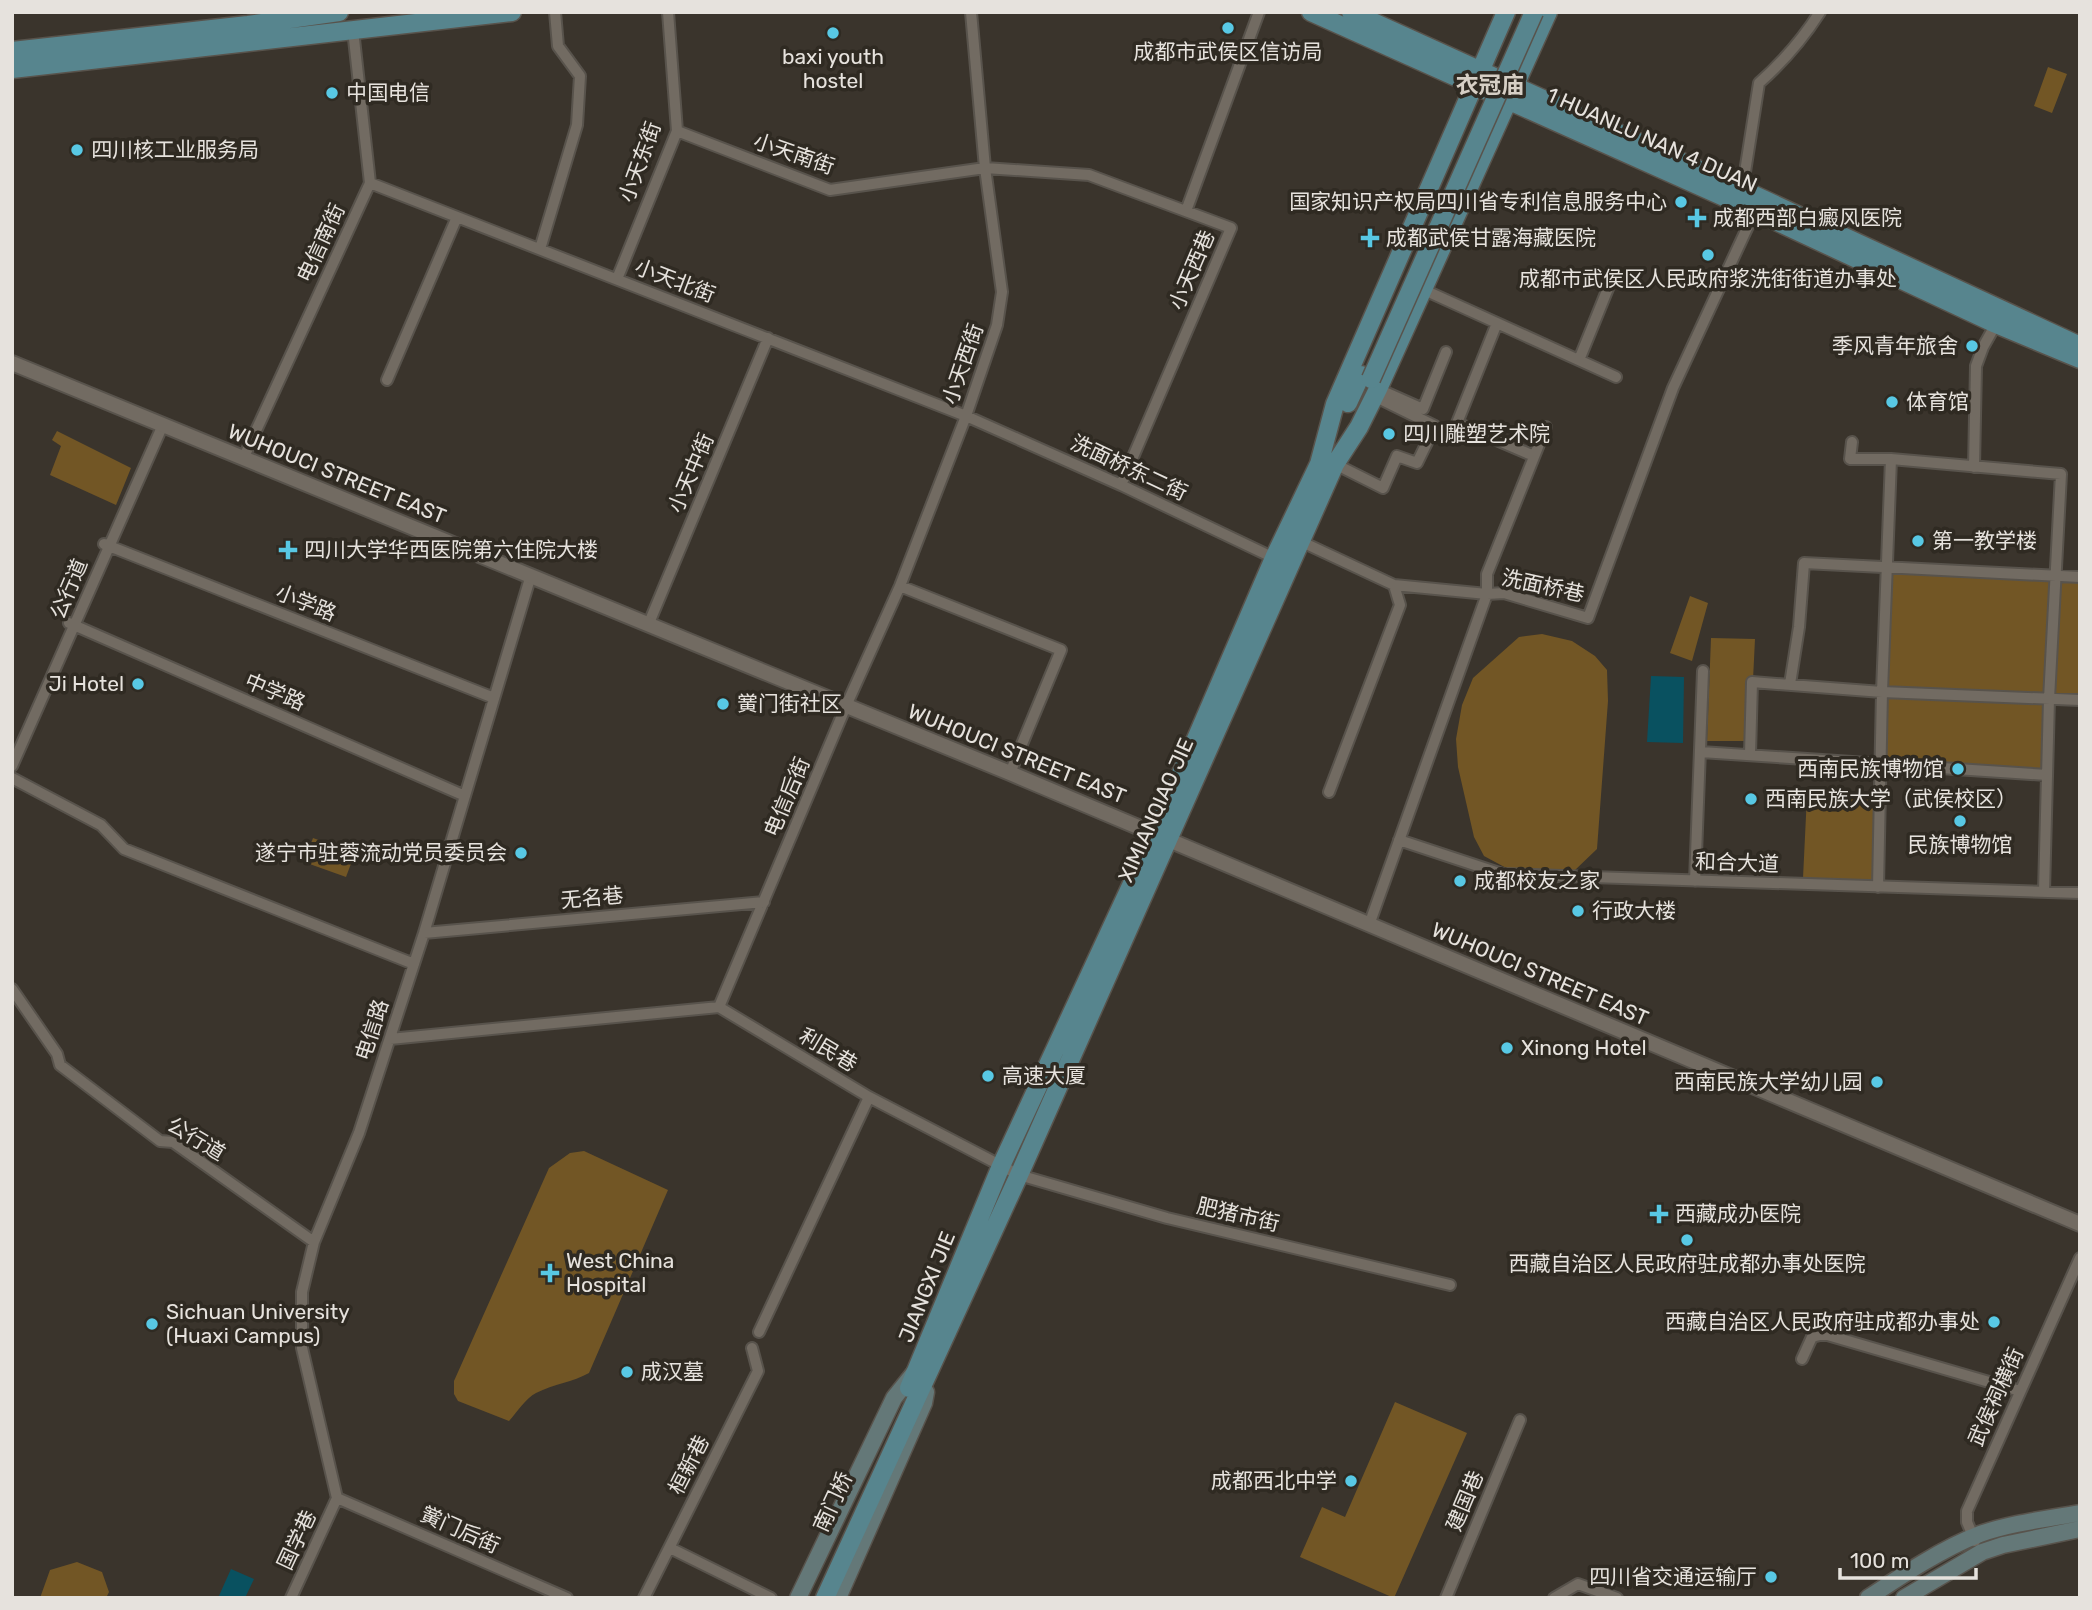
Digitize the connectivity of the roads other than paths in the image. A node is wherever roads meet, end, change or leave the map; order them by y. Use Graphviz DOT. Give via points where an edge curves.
graph roads {
  1 [pos="339,12"];
  2 [pos="512,12"];
  3 [pos="555,12"];
  4 [pos="667,12"];
  5 [pos="971,12"];
  6 [pos="1259,12"];
  7 [pos="1311,12"];
  8 [pos="1351,12"];
  9 [pos="1506,12"];
  10 [pos="1522,12"];
  11 [pos="1534,12"];
  12 [pos="1548,12"];
  13 [pos="1819,12"];
  14 [pos="248,18"];
  15 [pos="353,30"];
  16 [pos="12,51"];
  17 [pos="12,69"];
  18 [pos="1477,78"];
  19 [pos="1512,93"];
  20 [pos="677,131"];
  21 [pos="985,168"];
  22 [pos="370,183"];
  23 [pos="1739,188"];
  24 [pos="1186,211"];
  25 [pos="1755,211"];
  26 [pos="457,217"];
  27 [pos="540,249"];
  28 [pos="1613,276"];
  29 [pos="617,279"];
  30 [pos="1422,289"];
  31 [pos="1497,323"];
  32 [pos="1996,324"];
  33 [pos="768,338"];
  34 [pos="2080,346"];
  35 [pos="1446,352"];
  36 [pos="2080,359"];
  37 [pos="1579,360"];
  38 [pos="12,363"];
  39 [pos="1616,377"];
  40 [pos="387,380"];
  41 [pos="1371,385"];
  42 [pos="966,416"];
  43 [pos="160,426"];
  44 [pos="1546,426"];
  45 [pos="1852,442"];
  46 [pos="1534,456"];
  47 [pos="243,459"];
  48 [pos="1891,459"];
  49 [pos="1327,464"];
  50 [pos="1974,467"];
  51 [pos="1121,485"];
  52 [pos="1302,542"];
  53 [pos="106,545"];
  54 [pos="1274,558"];
  55 [pos="1888,566"];
  56 [pos="531,575"];
  57 [pos="2055,576"];
  58 [pos="2080,577"];
  59 [pos="1394,584"];
  60 [pos="900,586"];
  61 [pos="1487,594"];
  62 [pos="649,623"];
  63 [pos="71,625"];
  64 [pos="1703,671"];
  65 [pos="1790,684"];
  66 [pos="1882,692"];
  67 [pos="494,698"];
  68 [pos="2049,699"];
  69 [pos="2080,700"];
  70 [pos="846,706"];
  71 [pos="12,750"];
  72 [pos="1701,752"];
  73 [pos="1750,754"];
  74 [pos="1880,763"];
  75 [pos="12,766"];
  76 [pos="1010,773"];
  77 [pos="2047,775"];
  78 [pos="12,778"];
  79 [pos="1329,792"];
  80 [pos="465,796"];
  81 [pos="1161,837"];
  82 [pos="1399,840"];
  83 [pos="1695,881"];
  84 [pos="1878,887"];
  85 [pos="2044,892"];
  86 [pos="2080,893"];
  87 [pos="764,902"];
  88 [pos="1369,925"];
  89 [pos="424,933"];
  90 [pos="414,964"];
  91 [pos="12,989"];
  92 [pos="12,1000"];
  93 [pos="719,1007"];
  94 [pos="390,1039"];
  95 [pos="60,1065"];
  96 [pos="869,1097"];
  97 [pos="1001,1166"];
  98 [pos="1019,1175"];
  99 [pos="2080,1224"];
  100 [pos="314,1242"];
  101 [pos="2080,1258"];
  102 [pos="1450,1285"];
  103 [pos="759,1332"];
  104 [pos="752,1348"];
  105 [pos="1802,1359"];
  106 [pos="924,1368"];
  107 [pos="2020,1391"];
  108 [pos="1520,1420"];
  109 [pos="898,1426"];
  110 [pos="337,1498"];
  111 [pos="2080,1513"];
  112 [pos="2080,1529"];
  113 [pos="1973,1537"];
  114 [pos="670,1548"];
  115 [pos="1982,1552"];
  116 [pos="291,1598"];
  117 [pos="567,1598"];
  118 [pos="643,1598"];
  119 [pos="771,1598"];
  120 [pos="798,1598"];
  121 [pos="813,1598"];
  122 [pos="825,1598"];
  123 [pos="838,1598"];
  124 [pos="1446,1598"];
  125 [pos="1554,1598"];
  126 [pos="1617,1598"];
  127 [pos="1868,1598"];
  128 [pos="1904,1598"];
  1 -- 14 [label="main road"];
  2 -- 15 [label="main road"];
  3 -- 27 [label="street" via="558,46 580,76 577,125"];
  4 -- 20 [label="street, 小天东街"];
  5 -- 21 [label="street, 小天西街"];
  6 -- 24 [label="street"];
  7 -- 18 [label="main road"];
  8 -- 18 [label="main road"];
  9 -- 18 [label="main road, XIMIANQIAO JIE"];
  10 -- 41 [label="main road"];
  11 -- 41 [label="main road, bridge"];
  12 -- 19 [label="main road, XIMIANQIAO JIE"];
  13 -- 23 [label="street" via="1804,37 1759,83"];
  14 -- 16 [label="main road"];
  15 -- 17 [label="main road"];
  15 -- 22 [label="street"];
  18 -- 19 [label="main road, 1 HUANLU NAN 4 DUAN"];
  18 -- 49 [label="main road, XIMIANQIAO JIE" via="1335,404"];
  19 -- 23 [label="main road, 1 HUANLU NAN 4 DUAN"];
  19 -- 25 [label="main road, 1 HUANLU NAN 4 DUAN"];
  19 -- 30 [label="main road, XIMIANQIAO JIE"];
  20 -- 21 [label="street, 小天南街" via="830,190"];
  20 -- 29 [label="street, 小天东街"];
  21 -- 24 [label="street, 小天西巷" via="1089,175"];
  21 -- 42 [label="street, 小天西街" via="1002,292"];
  22 -- 26 [label="street, 小天北街"];
  22 -- 47 [label="street, 电信南街"];
  23 -- 34 [label="main road, 1 HUANLU NAN 4 DUAN"];
  24 -- 51 [label="street, 小天西巷" via="1231,228"];
  25 -- 32 [label="main road, 1 HUANLU NAN 4 DUAN"];
  25 -- 61 [label="street, 洗面桥巷" via="1674,388 1588,618 1504,593"];
  26 -- 27 [label="street, 小天北街"];
  26 -- 40 [label="street"];
  27 -- 29 [label="street, 小天北街"];
  28 -- 37 [label="street"];
  29 -- 33 [label="street, 小天北街"];
  30 -- 31 [label="street"];
  30 -- 41 [label="main road, XIMIANQIAO JIE"];
  31 -- 37 [label="street"];
  31 -- 46 [label="street" via="1457,423"];
  32 -- 36 [label="main road, 1 HUANLU NAN 4 DUAN"];
  32 -- 50 [label="street" via="1976,366"];
  33 -- 42 [label="street, 小天北街"];
  33 -- 62 [label="street, 小天中街"];
  35 -- 41 [label="street" via="1423,409"];
  37 -- 39 [label="street"];
  38 -- 43 [label="street, WUHOUCI STREET EAST"];
  41 -- 49 [label="main road, XIMIANQIAO JIE"];
  41 -- 49 [label="street" via="1435,426 1416,463 1397,456 1383,488"];
  42 -- 51 [label="street, 洗面桥东二街"];
  42 -- 60 [label="street, 小天西街"];
  43 -- 47 [label="street, WUHOUCI STREET EAST"];
  43 -- 53 [label="street, 公行道"];
  44 -- 46 [label="street"];
  45 -- 48 [label="street" via="1850,459"];
  46 -- 61 [label="street" via="1487,574"];
  47 -- 56 [label="street, WUHOUCI STREET EAST"];
  48 -- 50 [label="street"];
  48 -- 55 [label="street"];
  49 -- 52 [label="main road, XIMIANQIAO JIE"];
  49 -- 54 [label="main road, XIMIANQIAO JIE"];
  50 -- 57 [label="street" via="2061,474"];
  51 -- 54 [label="street, 洗面桥东二街"];
  52 -- 59 [label="street"];
  52 -- 81 [label="main road, XIMIANQIAO JIE"];
  53 -- 63 [label="street, 公行道"];
  53 -- 67 [label="street, 小学路"];
  54 -- 81 [label="main road, XIMIANQIAO JIE"];
  55 -- 57 [label="street"];
  55 -- 65 [label="street" via="1804,563"];
  55 -- 66 [label="street"];
  56 -- 62 [label="street, WUHOUCI STREET EAST"];
  56 -- 67 [label="street, 电信路"];
  57 -- 58 [label="street"];
  57 -- 68 [label="street"];
  59 -- 61 [label="street"];
  59 -- 79 [label="street" via="1400,605"];
  60 -- 70 [label="street, 小天西街"];
  60 -- 76 [label="street" via="1061,650"];
  61 -- 82 [label="street, 洗面桥巷"];
  62 -- 70 [label="street, WUHOUCI STREET EAST"];
  63 -- 71 [label="street, 公行道"];
  63 -- 75 [label="street, 公行道"];
  63 -- 80 [label="street, 中学路"];
  64 -- 72 [label="street"];
  65 -- 66 [label="street"];
  65 -- 73 [label="street" via="1752,682"];
  66 -- 68 [label="street"];
  66 -- 74 [label="street"];
  67 -- 80 [label="street, 电信路"];
  68 -- 69 [label="street"];
  68 -- 77 [label="street"];
  70 -- 76 [label="street, WUHOUCI STREET EAST"];
  70 -- 87 [label="street, 电信后街"];
  72 -- 73 [label="street"];
  72 -- 83 [label="street"];
  73 -- 74 [label="street"];
  74 -- 77 [label="street"];
  74 -- 84 [label="street"];
  76 -- 81 [label="street, WUHOUCI STREET EAST"];
  77 -- 85 [label="street"];
  78 -- 90 [label="street" via="102,825 124,849"];
  80 -- 89 [label="street, 电信路"];
  81 -- 88 [label="street, WUHOUCI STREET EAST"];
  81 -- 97 [label="main road, XIMIANQIAO JIE"];
  81 -- 98 [label="main road, XIMIANQIAO JIE"];
  82 -- 83 [label="street, 和合大道" via="1502,874"];
  82 -- 88 [label="street, 洗面桥巷"];
  83 -- 84 [label="street, 和合大道"];
  84 -- 85 [label="street, 和合大道"];
  85 -- 86 [label="street, 和合大道"];
  87 -- 89 [label="street, 无名巷"];
  87 -- 93 [label="street"];
  88 -- 99 [label="street, WUHOUCI STREET EAST"];
  89 -- 90 [label="street, 电信路"];
  90 -- 94 [label="street, 电信路"];
  91 -- 95 [label="street, 公行道"];
  92 -- 95 [label="street, 公行道"];
  93 -- 94 [label="street"];
  93 -- 96 [label="street, 利民巷"];
  94 -- 100 [label="street, 电信路" via="359,1133"];
  95 -- 100 [label="street, 公行道" via="160,1141 173,1142"];
  96 -- 97 [label="street, 利民巷"];
  96 -- 103 [label="street"];
  97 -- 98 [label="street, 利民巷"];
  97 -- 106 [label="main road, JIANGXI JIE"];
  98 -- 102 [label="street, 肥猪市街" via="1167,1218"];
  98 -- 106 [label="main road, JIANGXI JIE"];
  100 -- 110 [label="street, 电信路" via="302,1292 302,1349"];
  101 -- 107 [label="street, 武侯祠横街"];
  104 -- 114 [label="street, 桓新巷" via="758,1371"];
  105 -- 107 [label="street" via="1812,1337 1824,1334"];
  106 -- 109 [label="main road, JIANGXI JIE"];
  106 -- 120 [label="main road" via="894,1398"];
  106 -- 123 [label="main road" via="924,1403"];
  107 -- 113 [label="street, 武侯祠横街" via="1967,1511"];
  108 -- 124 [label="street, 建国巷"];
  109 -- 121 [label="main road, 南门桥"];
  109 -- 122 [label="main road, 南门桥"];
  110 -- 116 [label="street, 国学巷"];
  110 -- 117 [label="street, 黉门后街"];
  111 -- 113 [label="main road"];
  112 -- 115 [label="main road"];
  113 -- 115 [label="street, 武侯祠横街"];
  113 -- 127 [label="main road"];
  114 -- 118 [label="street, 桓新巷"];
  114 -- 119 [label="street"];
  115 -- 128 [label="main road"];
  125 -- 126 [label="street" via="1578,1584"];
}
